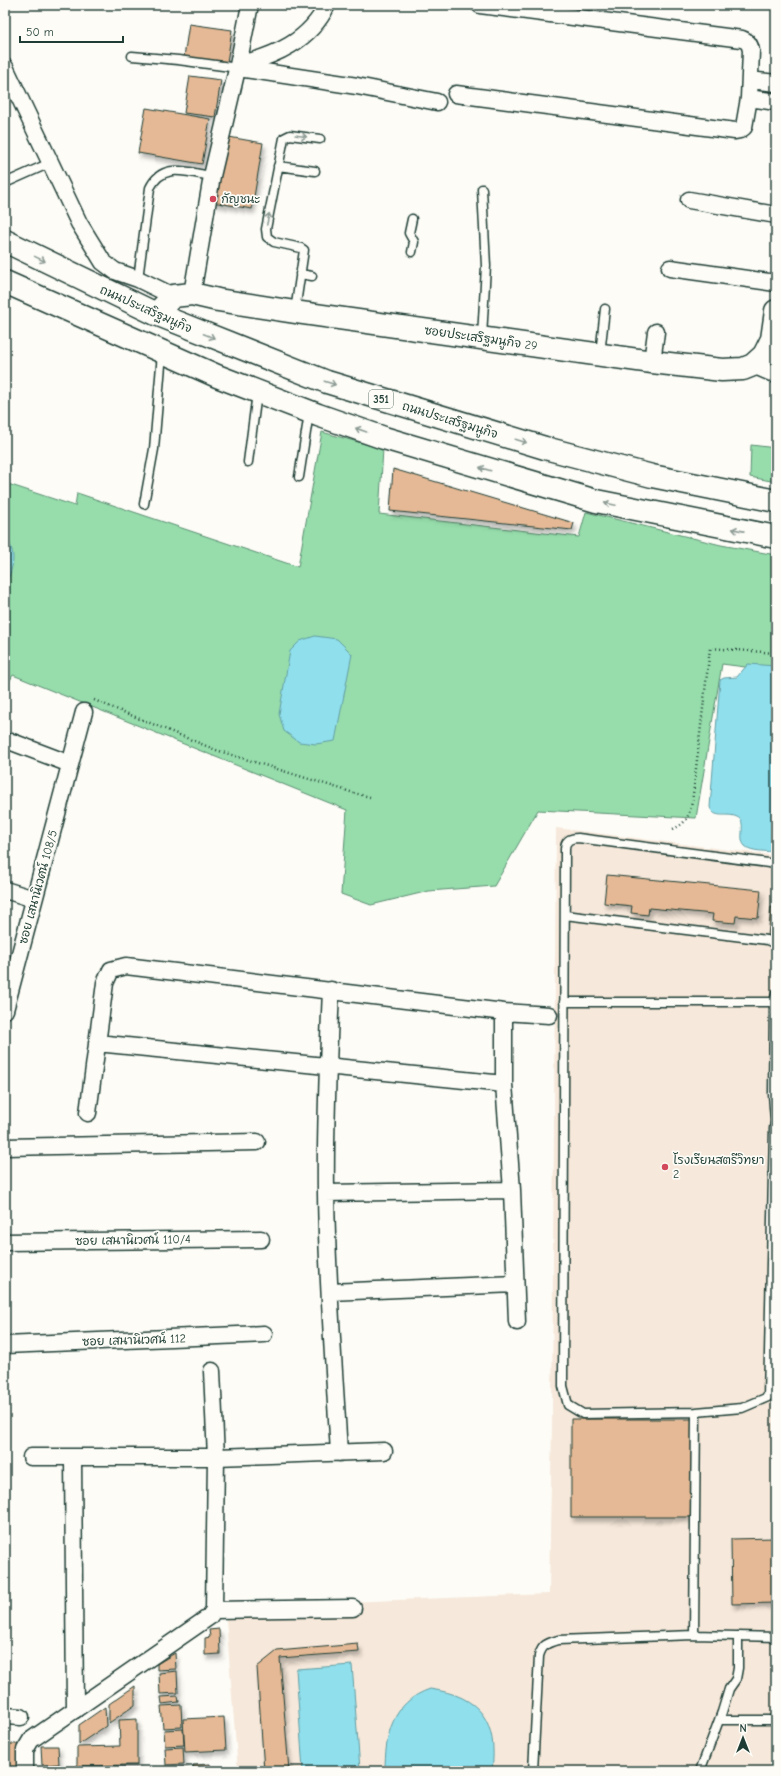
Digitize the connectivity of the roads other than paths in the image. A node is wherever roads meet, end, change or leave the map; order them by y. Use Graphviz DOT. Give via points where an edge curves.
graph roads {
  1 [pos="248,5"];
  2 [pos="327,5"];
  3 [pos="480,5"];
  4 [pos="132,56"];
  5 [pos="238,66"];
  6 [pos="5,68"];
  7 [pos="750,80"];
  8 [pos="776,83"];
  9 [pos="456,94"];
  10 [pos="748,98"];
  11 [pos="437,102"];
  12 [pos="776,102"];
  13 [pos="320,139"];
  14 [pos="50,163"];
  15 [pos="278,166"];
  16 [pos="315,171"];
  17 [pos="212,176"];
  18 [pos="5,183"];
  19 [pos="482,189"];
  20 [pos="689,200"];
  21 [pos="776,215"];
  22 [pos="412,219"];
  23 [pos="5,241"];
  24 [pos="412,252"];
  25 [pos="670,268"];
  26 [pos="300,274"];
  27 [pos="312,276"];
  28 [pos="138,280"];
  29 [pos="5,282"];
  30 [pos="776,283"];
  31 [pos="182,295"];
  32 [pos="605,309"];
  33 [pos="776,311"];
  34 [pos="295,312"];
  35 [pos="156,314"];
  36 [pos="656,332"];
  37 [pos="482,338"];
  38 [pos="162,353"];
  39 [pos="600,354"];
  40 [pos="652,362"];
  41 [pos="753,365"];
  42 [pos="776,375"];
  43 [pos="257,392"];
  44 [pos="309,412"];
  45 [pos="248,462"];
  46 [pos="299,477"];
  47 [pos="776,501"];
  48 [pos="144,504"];
  49 [pos="776,537"];
  50 [pos="89,706"];
  51 [pos="12,742"];
  52 [pos="70,764"];
  53 [pos="776,864"];
  54 [pos="5,890"];
  55 [pos="34,899"];
  56 [pos="565,915"];
  57 [pos="776,944"];
  58 [pos="330,990"];
  59 [pos="775,998"];
  60 [pos="564,1002"];
  61 [pos="5,1010"];
  62 [pos="504,1012"];
  63 [pos="549,1014"];
  64 [pos="97,1043"];
  65 [pos="327,1065"];
  66 [pos="504,1084"];
  67 [pos="88,1113"];
  68 [pos="775,1122"];
  69 [pos="258,1142"];
  70 [pos="5,1147"];
  71 [pos="512,1190"];
  72 [pos="326,1193"];
  73 [pos="261,1239"];
  74 [pos="5,1242"];
  75 [pos="515,1284"];
  76 [pos="330,1292"];
  77 [pos="517,1322"];
  78 [pos="264,1334"];
  79 [pos="5,1345"];
  80 [pos="212,1371"];
  81 [pos="696,1412"];
  82 [pos="384,1451"];
  83 [pos="339,1453"];
  84 [pos="31,1457"];
  85 [pos="73,1457"];
  86 [pos="216,1457"];
  87 [pos="353,1608"];
  88 [pos="214,1610"];
  89 [pos="694,1635"];
  90 [pos="738,1636"];
  91 [pos="776,1637"];
  92 [pos="75,1710"];
  93 [pos="5,1716"];
  94 [pos="21,1717"];
  95 [pos="719,1720"];
  96 [pos="776,1720"];
  97 [pos="25,1771"];
  98 [pos="533,1771"];
  99 [pos="700,1771"];
  1 -- 5 [label="street"];
  2 -- 5 [label="street" via="319,21 296,42"];
  3 -- 7 [label="street" via="742,39 751,45"];
  4 -- 5 [label="lane"];
  5 -- 11 [label="street"];
  5 -- 17 [label="street"];
  6 -- 14 [label="street"];
  7 -- 8 [label="street"];
  7 -- 10 [label="street"];
  9 -- 10 [label="street" via="735,131 744,127"];
  10 -- 12 [label="street"];
  15 -- 13 [label="lane, one-way" via="286,136"];
  14 -- 18 [label="lane"];
  14 -- 28 [label="street" via="79,223 103,262 115,272"];
  15 -- 16 [label="lane"];
  26 -- 15 [label="lane, one-way" via="304,250 274,242 266,234"];
  17 -- 28 [label="lane" via="178,171 166,172 155,179 150,188"];
  17 -- 31 [label="street"];
  19 -- 37 [label="lane" via="486,266"];
  20 -- 21 [label="street"];
  22 -- 24 [label="lane" via="409,233 414,242"];
  23 -- 35 [label="main road, ถนนประเสริฐมนูกิจ / 351, one-way"];
  25 -- 30 [label="street"];
  26 -- 27 [label="lane"];
  26 -- 34 [label="lane"];
  28 -- 31 [label="street"];
  29 -- 38 [label="main road"];
  31 -- 34 [label="main road, ซอยประเสริฐมนูกิจ 29"];
  31 -- 35 [label="main road"];
  32 -- 39 [label="lane"];
  33 -- 41 [label="main road" via="772,339 764,355"];
  34 -- 37 [label="main road, ซอยประเสริฐมนูกิจ 29"];
  35 -- 47 [label="main road, ถนนประเสริฐมนูกิจ / 351, one-way" via="327,382 493,433 652,476"];
  36 -- 40 [label="street"];
  37 -- 39 [label="main road, ซอยประเสริฐมนูกิจ 29"];
  38 -- 43 [label="main road"];
  38 -- 48 [label="lane" via="154,449"];
  39 -- 40 [label="main road, ซอยประเสริฐมนูกิจ 29"];
  40 -- 41 [label="main road, ซอยประเสริฐมนูกิจ 29" via="722,370 743,369"];
  41 -- 42 [label="street"];
  43 -- 44 [label="main road"];
  43 -- 45 [label="lane"];
  44 -- 46 [label="lane"];
  49 -- 44 [label="main road, one-way" via="596,500 455,460"];
  50 -- 52 [label="street, ซอย เสนานิเวศน์ 108/5"];
  51 -- 52 [label="street"];
  52 -- 55 [label="street, ซอย เสนานิเวศน์ 108/5"];
  53 -- 56 [label="lane" via="573,838 565,846"];
  54 -- 55 [label="street"];
  55 -- 61 [label="street, ซอย เสนานิเวศน์ 108/5"];
  56 -- 57 [label="lane" via="767,940"];
  56 -- 60 [label="lane"];
  58 -- 62 [label="street"];
  58 -- 64 [label="street" via="126,966 111,970 105,983"];
  58 -- 65 [label="street"];
  59 -- 60 [label="lane"];
  59 -- 68 [label="lane"];
  60 -- 81 [label="lane" via="563,1386 568,1405 583,1414"];
  62 -- 63 [label="street"];
  62 -- 66 [label="street"];
  64 -- 65 [label="street"];
  64 -- 67 [label="street"];
  65 -- 66 [label="street"];
  65 -- 72 [label="street"];
  66 -- 71 [label="street"];
  68 -- 81 [label="lane" via="768,1397 742,1408"];
  69 -- 70 [label="street"];
  71 -- 72 [label="street"];
  71 -- 75 [label="street"];
  72 -- 76 [label="street"];
  73 -- 74 [label="street, ซอย เสนานิเวศน์ 110/4"];
  75 -- 76 [label="street"];
  75 -- 77 [label="street"];
  76 -- 83 [label="street"];
  78 -- 79 [label="street, ซอย เสนานิเวศน์ 112"];
  80 -- 86 [label="street"];
  81 -- 89 [label="lane"];
  82 -- 83 [label="street"];
  83 -- 86 [label="street"];
  84 -- 85 [label="street"];
  85 -- 86 [label="street"];
  85 -- 92 [label="street"];
  86 -- 88 [label="street"];
  87 -- 88 [label="street"];
  88 -- 92 [label="street" via="210,1617"];
  89 -- 90 [label="lane"];
  89 -- 98 [label="lane" via="558,1640 541,1648 538,1656"];
  90 -- 91 [label="lane"];
  90 -- 95 [label="lane" via="736,1679 729,1689"];
  92 -- 97 [label="street" via="31,1740 25,1750"];
  93 -- 94 [label="street"];
  95 -- 96 [label="lane"];
  95 -- 99 [label="lane"];
}
